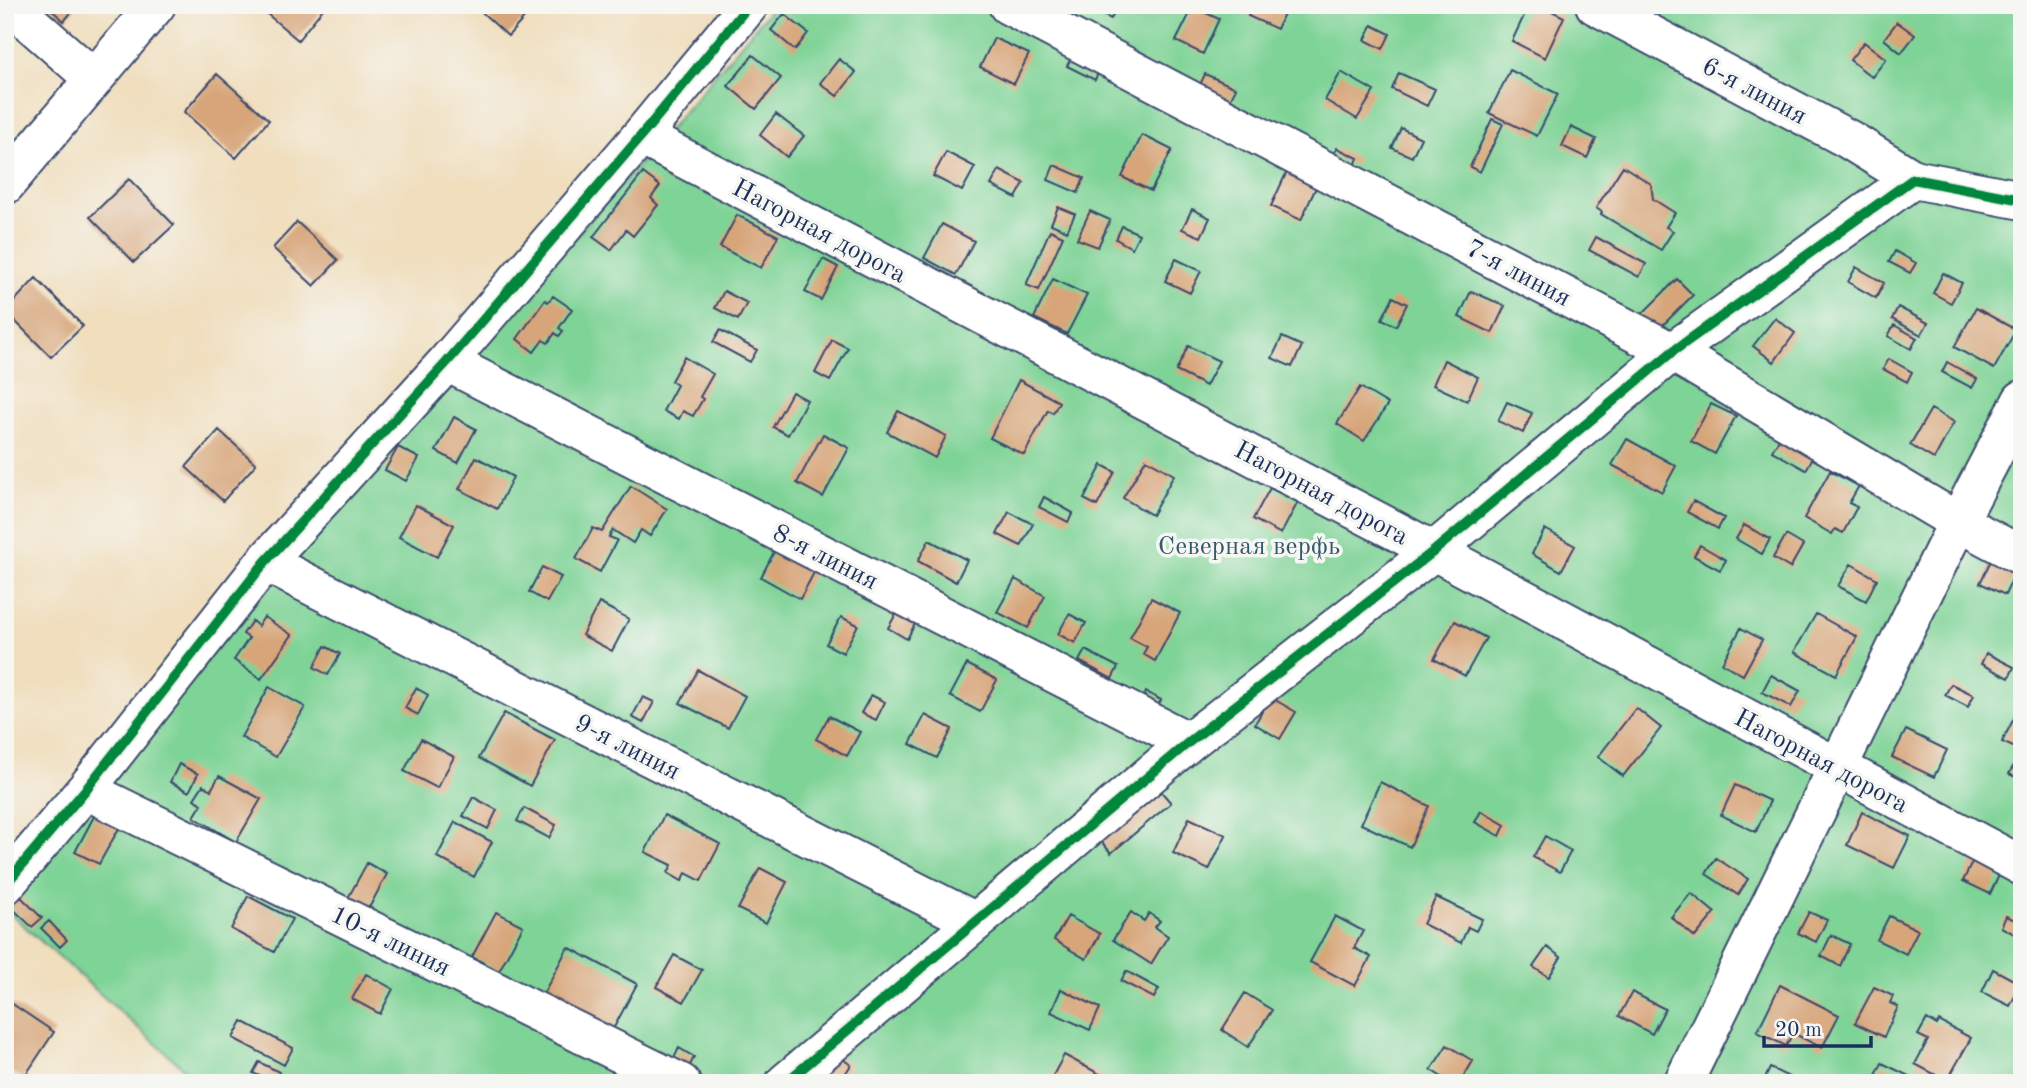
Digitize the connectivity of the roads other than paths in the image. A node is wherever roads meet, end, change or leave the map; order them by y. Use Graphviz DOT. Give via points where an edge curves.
graph roads {
  1 [pos="9,5"];
  2 [pos="156,5"];
  3 [pos="750,5"];
  4 [pos="1007,5"];
  5 [pos="1595,5"];
  6 [pos="94,79"];
  7 [pos="649,140"];
  8 [pos="1913,179"];
  9 [pos="5,185"];
  10 [pos="2022,200"];
  11 [pos="1672,352"];
  12 [pos="455,367"];
  13 [pos="2022,400"];
  14 [pos="1958,522"];
  15 [pos="1434,551"];
  16 [pos="2022,556"];
  17 [pos="273,566"];
  18 [pos="1189,742"];
  19 [pos="1837,768"];
  20 [pos="94,792"];
  21 [pos="2022,866"];
  22 [pos="5,885"];
  23 [pos="976,922"];
  24 [pos="681,1083"];
  25 [pos="785,1083"];
  26 [pos="1683,1083"];
  1 -- 6 [label="street"];
  2 -- 6 [label="street"];
  3 -- 7 [label="street"];
  4 -- 11 [label="street, 7-я линия"];
  5 -- 8 [label="street, 6-я линия" via="1848,139"];
  6 -- 9 [label="street"];
  7 -- 12 [label="street"];
  7 -- 15 [label="street, Нагорная дорога"];
  8 -- 10 [label="street"];
  8 -- 11 [label="street"];
  11 -- 14 [label="street, 7-я линия"];
  11 -- 15 [label="street"];
  12 -- 17 [label="street"];
  12 -- 18 [label="street, 8-я линия"];
  13 -- 14 [label="street"];
  14 -- 16 [label="street, 7-я линия"];
  14 -- 19 [label="street"];
  15 -- 18 [label="street"];
  15 -- 19 [label="street, Нагорная дорога"];
  17 -- 20 [label="street"];
  17 -- 23 [label="street, 9-я линия"];
  18 -- 23 [label="street"];
  19 -- 21 [label="street, Нагорная дорога"];
  19 -- 26 [label="street"];
  20 -- 22 [label="street"];
  20 -- 24 [label="street, 10-я линия"];
  23 -- 25 [label="street"];
}
